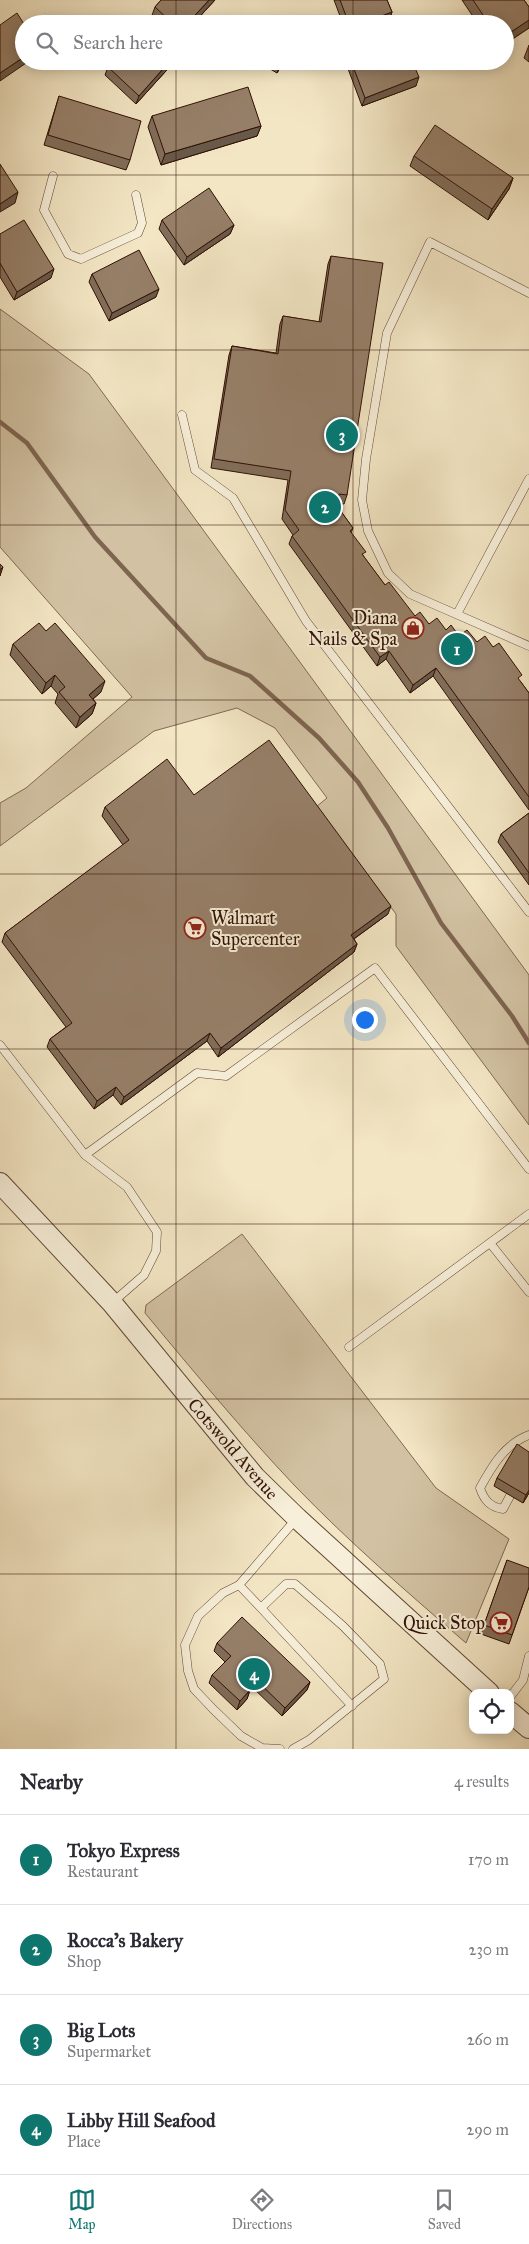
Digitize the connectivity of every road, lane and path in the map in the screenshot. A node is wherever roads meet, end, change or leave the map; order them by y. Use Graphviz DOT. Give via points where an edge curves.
graph roads {
  1 [pos="53,176"];
  2 [pos="136,195"];
  3 [pos="529,293"];
  4 [pos="182,415"];
  5 [pos="529,479"];
  6 [pos="457,614"];
  7 [pos="529,646"];
  8 [pos="529,912"];
  9 [pos="0,1046"];
  10 [pos="85,1155"];
  11 [pos="529,1170"];
  12 [pos="0,1183"];
  13 [pos="529,1214"];
  14 [pos="490,1243"];
  15 [pos="529,1292"];
  16 [pos="112,1303"];
  17 [pos="349,1347"];
  18 [pos="529,1436"];
  19 [pos="510,1496"];
  20 [pos="297,1518"];
  21 [pos="239,1586"];
  22 [pos="261,1608"];
  23 [pos="529,1656"];
  24 [pos="485,1689"];
  25 [pos="514,1692"];
  26 [pos="352,1706"];
  27 [pos="514,1715"];
  28 [pos="529,1728"];
  29 [pos="280,1749"];
  30 [pos="293,1749"];
  1 -- 2 [label="lane" via="44,210 68,254 81,259 138,233 142,223"];
  3 -- 6 [label="lane" via="430,242 387,333 365,468 362,500 368,531 388,573 410,594"];
  4 -- 8 [label="lane" via="194,470 233,498 306,621"];
  5 -- 6 [label="lane"];
  6 -- 7 [label="lane"];
  9 -- 10 [label="lane"];
  10 -- 11 [label="lane" via="197,1073 226,1076 375,968"];
  10 -- 16 [label="lane" via="127,1187 157,1232 156,1251 144,1275"];
  12 -- 16 [label="street, Cotswold Avenue"];
  13 -- 14 [label="lane"];
  14 -- 15 [label="lane"];
  14 -- 17 [label="lane"];
  16 -- 20 [label="street, Cotswold Avenue" via="227,1445"];
  18 -- 19 [label="lane" via="516,1440 494,1462 480,1488 493,1507 503,1509"];
  20 -- 21 [label="lane"];
  20 -- 24 [label="street, Cotswold Avenue"];
  21 -- 22 [label="lane"];
  21 -- 29 [label="lane" via="224,1593 198,1616 185,1645 188,1671 194,1689 241,1736 262,1748"];
  22 -- 26 [label="lane"];
  22 -- 26 [label="lane" via="286,1584 295,1584 380,1664 384,1679"];
  23 -- 25 [label="lane" via="523,1680"];
  26 -- 30 [label="lane"];
  27 -- 28 [label="street"];
}
